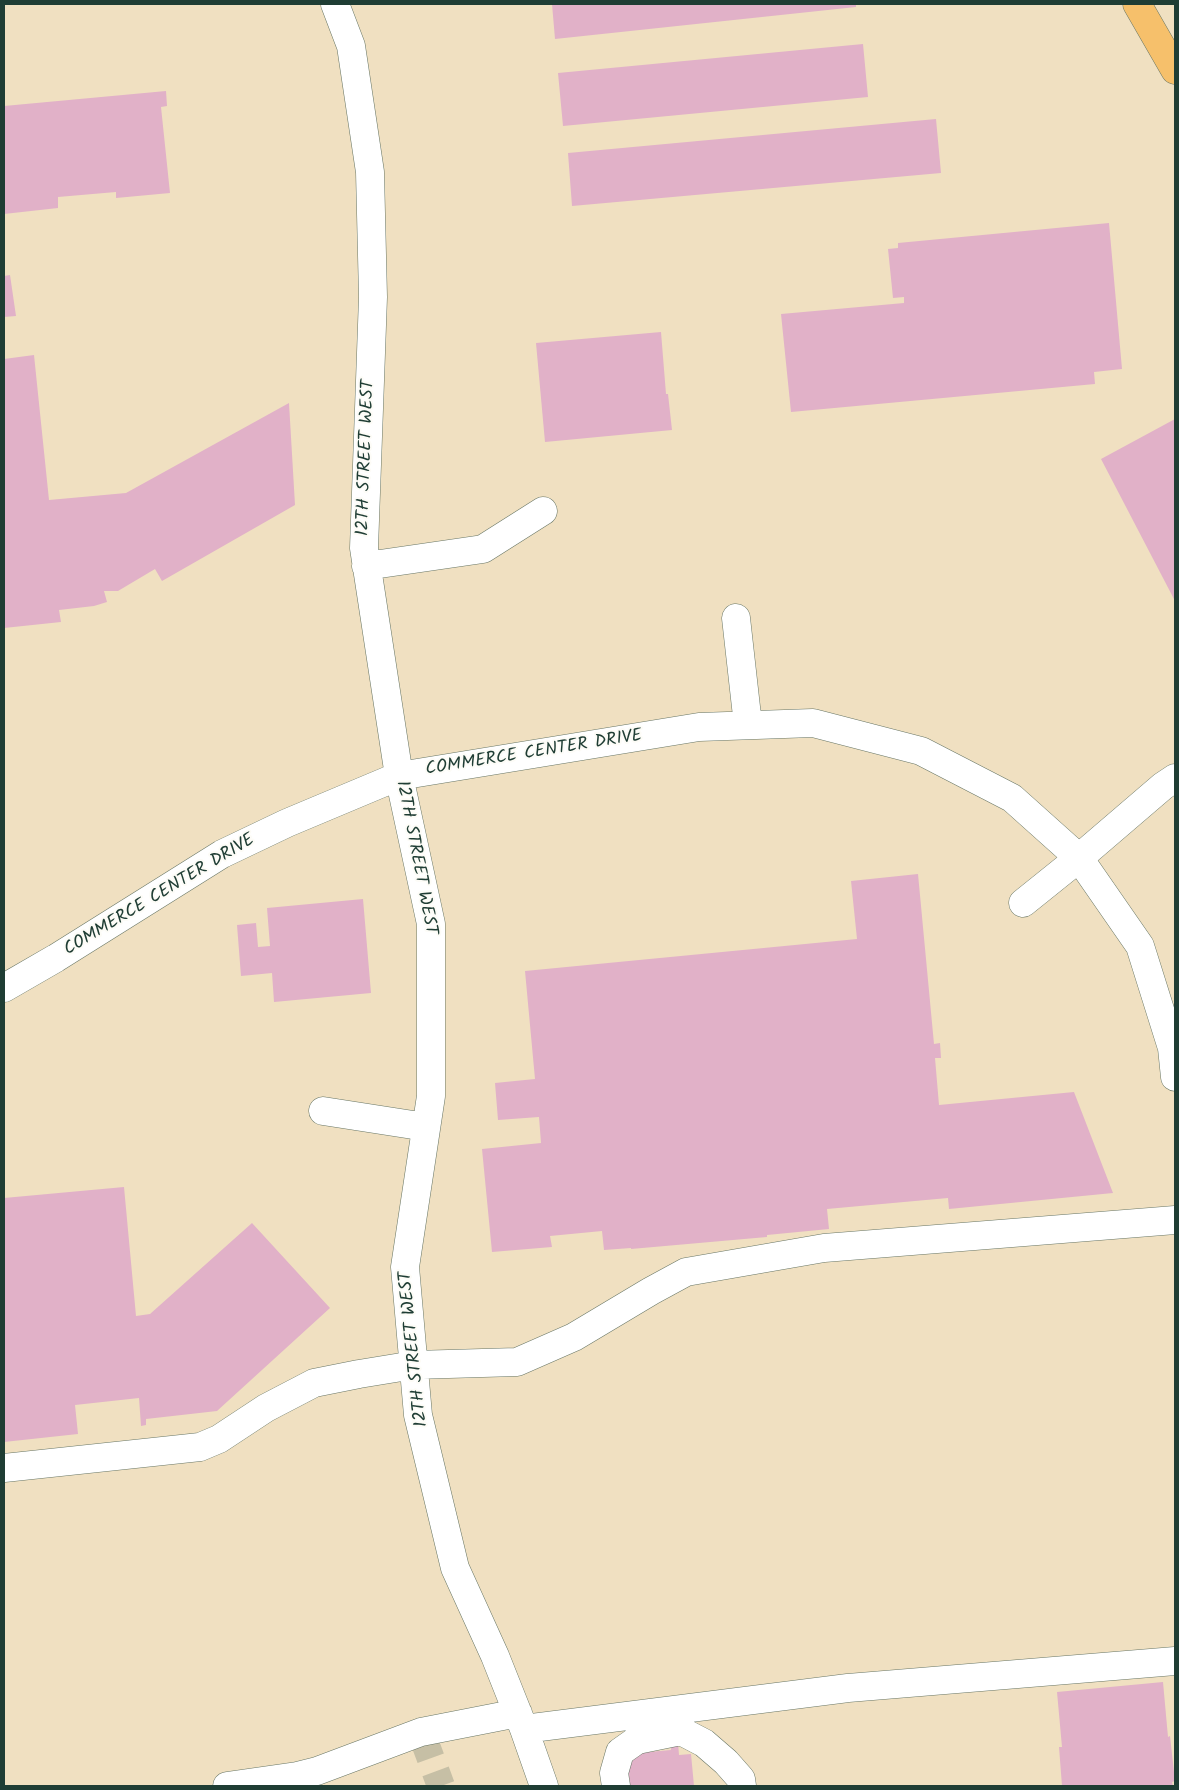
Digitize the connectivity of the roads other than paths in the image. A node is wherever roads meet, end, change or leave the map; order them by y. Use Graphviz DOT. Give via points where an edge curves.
graph roads {
  1 [pos="335,4"];
  2 [pos="1137,4"];
  3 [pos="1175,70"];
  4 [pos="543,511"];
  5 [pos="366,566"];
  6 [pos="736,618"];
  7 [pos="748,725"];
  8 [pos="398,776"];
  9 [pos="1175,778"];
  10 [pos="1080,858"];
  11 [pos="1023,903"];
  12 [pos="4,988"];
  13 [pos="1175,1077"];
  14 [pos="323,1111"];
  15 [pos="426,1127"];
  16 [pos="1175,1220"];
  17 [pos="414,1366"];
  18 [pos="4,1468"];
  19 [pos="1175,1661"];
  20 [pos="521,1721"];
  21 [pos="719,1756"];
  22 [pos="227,1786"];
  23 [pos="544,1786"];
  24 [pos="616,1786"];
  25 [pos="722,1786"];
  26 [pos="742,1786"];
  1 -- 5 [label="street, 12TH STREET WEST" via="351,46 370,172 373,297"];
  2 -- 3 [label="highway"];
  4 -- 5 [label="street" via="483,549"];
  5 -- 8 [label="street, 12TH STREET WEST"];
  6 -- 7 [label="street"];
  7 -- 8 [label="street, COMMERCE CENTER DRIVE" via="699,727"];
  7 -- 10 [label="street, COMMERCE CENTER DRIVE" via="813,723 921,751 1012,798"];
  8 -- 12 [label="street, COMMERCE CENTER DRIVE" via="287,822 222,854"];
  8 -- 15 [label="street, 12TH STREET WEST" via="431,924 430,1096"];
  9 -- 10 [label="street"];
  10 -- 11 [label="street"];
  10 -- 13 [label="street, COMMERCE CENTER DRIVE" via="1140,946 1172,1048"];
  14 -- 15 [label="street"];
  15 -- 17 [label="street, 12TH STREET WEST" via="405,1267"];
  16 -- 17 [label="street" via="824,1248 686,1272 574,1337 517,1362"];
  17 -- 18 [label="street" via="314,1383 200,1448"];
  17 -- 20 [label="street, 12TH STREET WEST" via="418,1415 456,1568"];
  19 -- 20 [label="street" via="848,1688"];
  20 -- 22 [label="street" via="421,1732 317,1771"];
  20 -- 23 [label="street, 12TH STREET WEST"];
  21 -- 24 [label="street" via="682,1731 637,1740 620,1752 614,1773"];
  21 -- 25 [label="street"];
  21 -- 26 [label="street" via="740,1779"];
}
